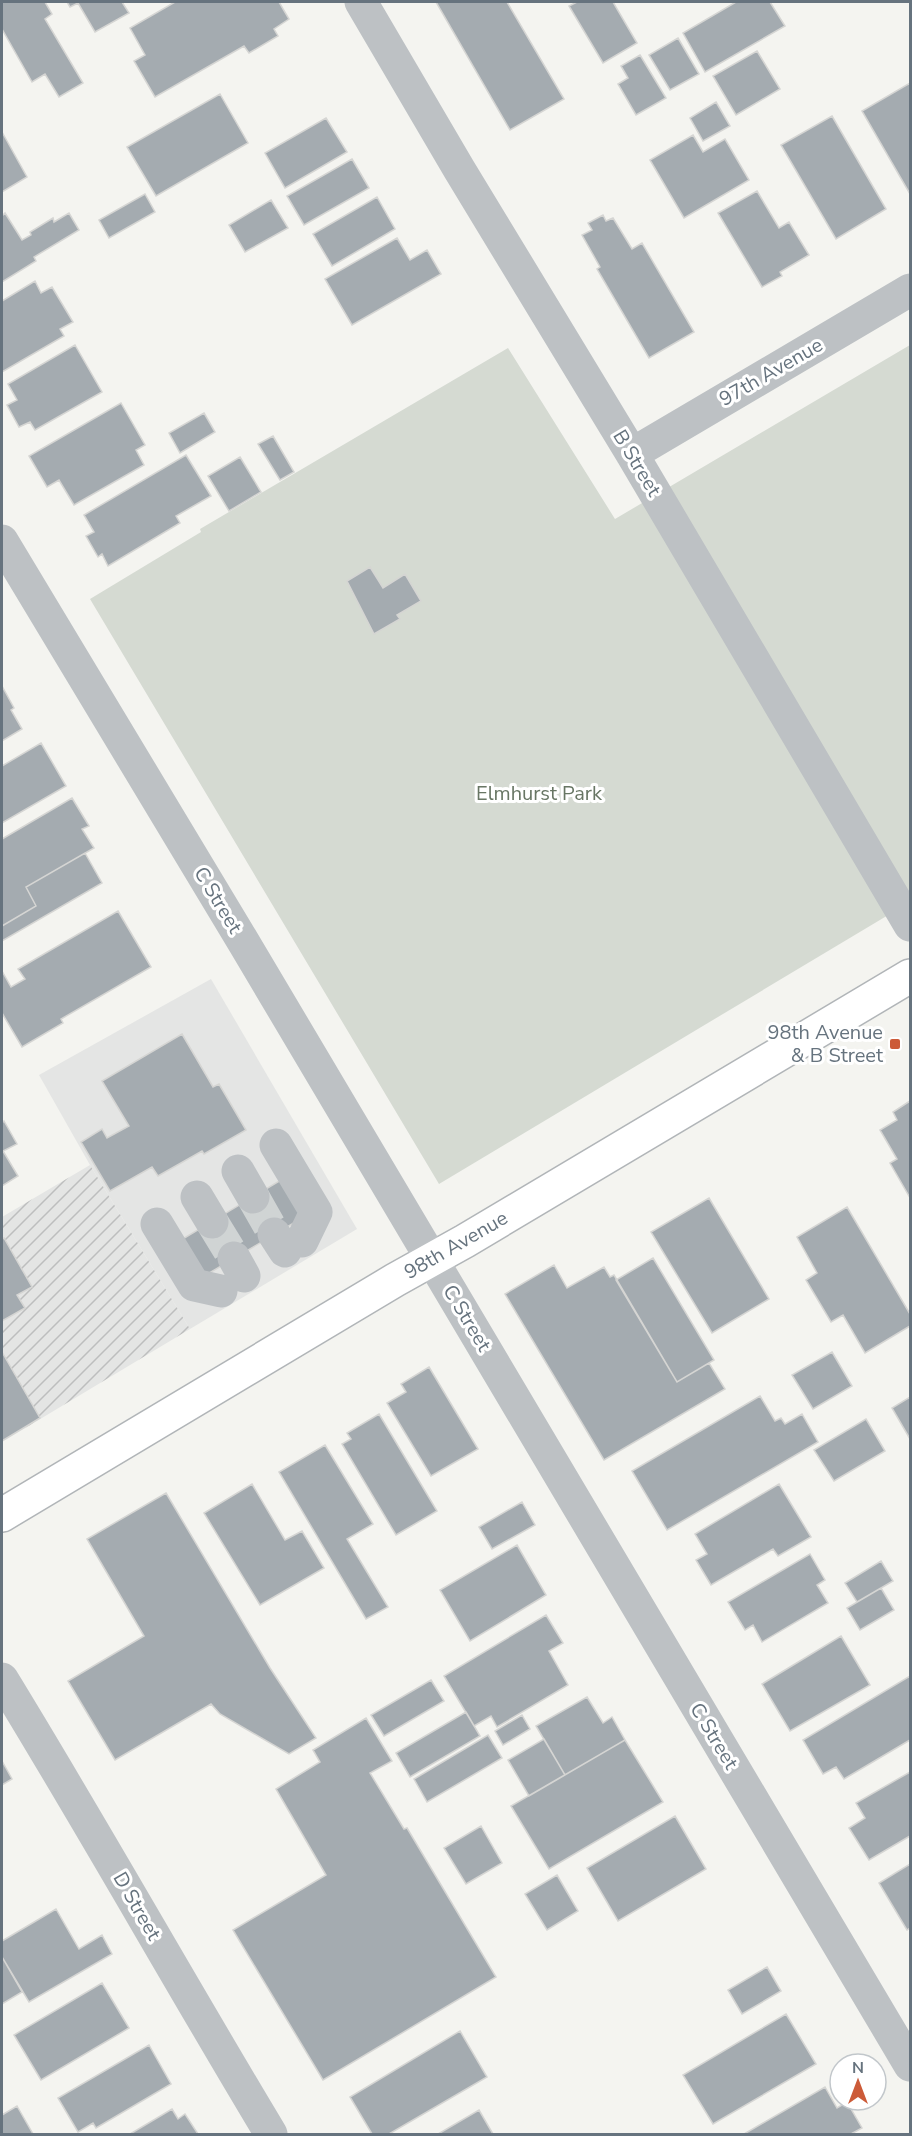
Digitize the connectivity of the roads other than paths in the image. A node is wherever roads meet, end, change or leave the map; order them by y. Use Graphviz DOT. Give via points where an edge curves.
graph roads {
  1 [pos="361,2"];
  2 [pos="910,290"];
  3 [pos="632,454"];
  4 [pos="2,541"];
  5 [pos="910,926"];
  6 [pos="910,976"];
  7 [pos="276,1145"];
  8 [pos="157,1224"];
  9 [pos="287,1242"];
  10 [pos="432,1260"];
  11 [pos="233,1275"];
  12 [pos="2,1515"];
  13 [pos="2,1679"];
  14 [pos="910,2066"];
  15 [pos="271,2134"];
  1 -- 3 [label="street, B Street"];
  2 -- 3 [label="street, 97th Avenue"];
  3 -- 5 [label="street, B Street"];
  4 -- 10 [label="street, C Street"];
  6 -- 10 [label="main road, 98th Avenue"];
  7 -- 9 [label="street" via="316,1212"];
  8 -- 11 [label="street" via="194,1285"];
  10 -- 12 [label="main road, 98th Avenue"];
  10 -- 14 [label="street, C Street"];
  13 -- 15 [label="street, D Street"];
}
